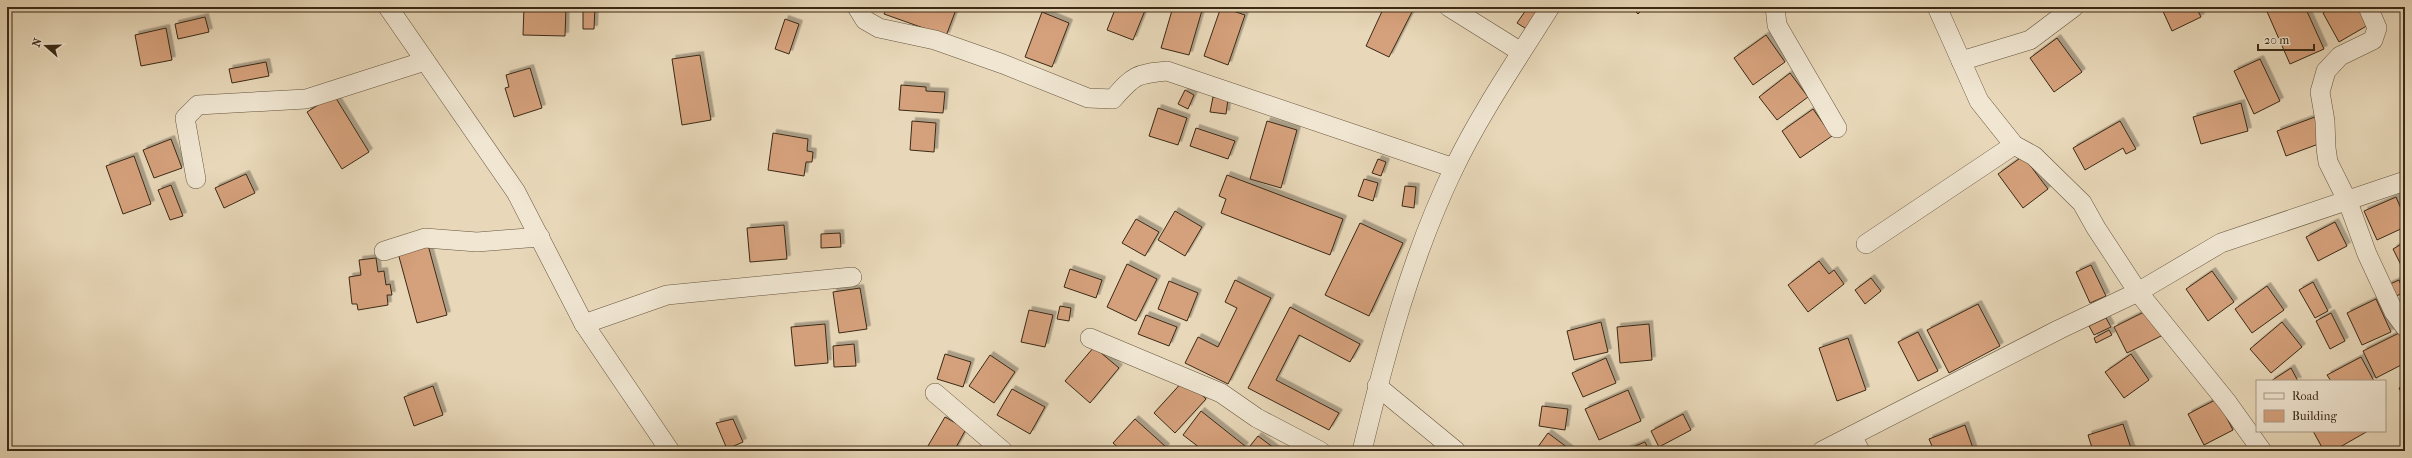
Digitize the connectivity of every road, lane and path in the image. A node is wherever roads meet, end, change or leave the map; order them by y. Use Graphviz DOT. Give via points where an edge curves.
graph roads {
  1 [pos="388,7"];
  2 [pos="857,7"];
  3 [pos="1449,7"];
  4 [pos="1550,7"];
  5 [pos="1775,7"];
  6 [pos="1937,7"];
  7 [pos="2074,7"];
  8 [pos="2368,7"];
  9 [pos="1521,52"];
  10 [pos="425,61"];
  11 [pos="1961,61"];
  12 [pos="1837,128"];
  13 [pos="2014,145"];
  14 [pos="1454,168"];
  15 [pos="196,179"];
  16 [pos="2405,181"];
  17 [pos="2348,202"];
  18 [pos="540,237"];
  19 [pos="1866,244"];
  20 [pos="384,251"];
  21 [pos="852,277"];
  22 [pos="2138,292"];
  23 [pos="584,324"];
  24 [pos="2405,327"];
  25 [pos="1090,338"];
  26 [pos="1377,386"];
  27 [pos="935,393"];
  28 [pos="1856,443"];
  29 [pos="670,451"];
  30 [pos="1004,451"];
  31 [pos="1320,451"];
  32 [pos="1362,451"];
  33 [pos="1456,451"];
  34 [pos="1822,451"];
  35 [pos="2262,451"];
  1 -- 10 [label="street"];
  2 -- 14 [label="street" via="865,20 879,28 935,40 1088,98 1113,99 1130,80 1141,73 1167,70"];
  3 -- 9 [label="street"];
  4 -- 9 [label="street"];
  5 -- 12 [label="street" via="1776,25"];
  6 -- 11 [label="street"];
  7 -- 11 [label="street" via="2030,40"];
  8 -- 17 [label="street" via="2377,28 2373,40 2340,56 2326,71 2320,92 2328,162"];
  9 -- 14 [label="street"];
  10 -- 15 [label="street" via="306,99 198,104 185,118"];
  10 -- 18 [label="street" via="516,192"];
  11 -- 13 [label="street" via="1979,101"];
  13 -- 19 [label="street"];
  13 -- 22 [label="street" via="2034,156 2082,203"];
  14 -- 26 [label="street" via="1409,283"];
  16 -- 17 [label="street"];
  17 -- 22 [label="street" via="2221,243"];
  17 -- 24 [label="street" via="2373,267 2394,312"];
  18 -- 20 [label="street" via="477,242 425,238"];
  18 -- 23 [label="street"];
  21 -- 23 [label="street" via="666,295"];
  22 -- 28 [label="street" via="2054,332"];
  22 -- 35 [label="street"];
  23 -- 29 [label="street"];
  25 -- 31 [label="street" via="1220,393 1257,418"];
  26 -- 32 [label="street"];
  26 -- 33 [label="street"];
  27 -- 30 [label="street"];
  28 -- 34 [label="street"];
}
